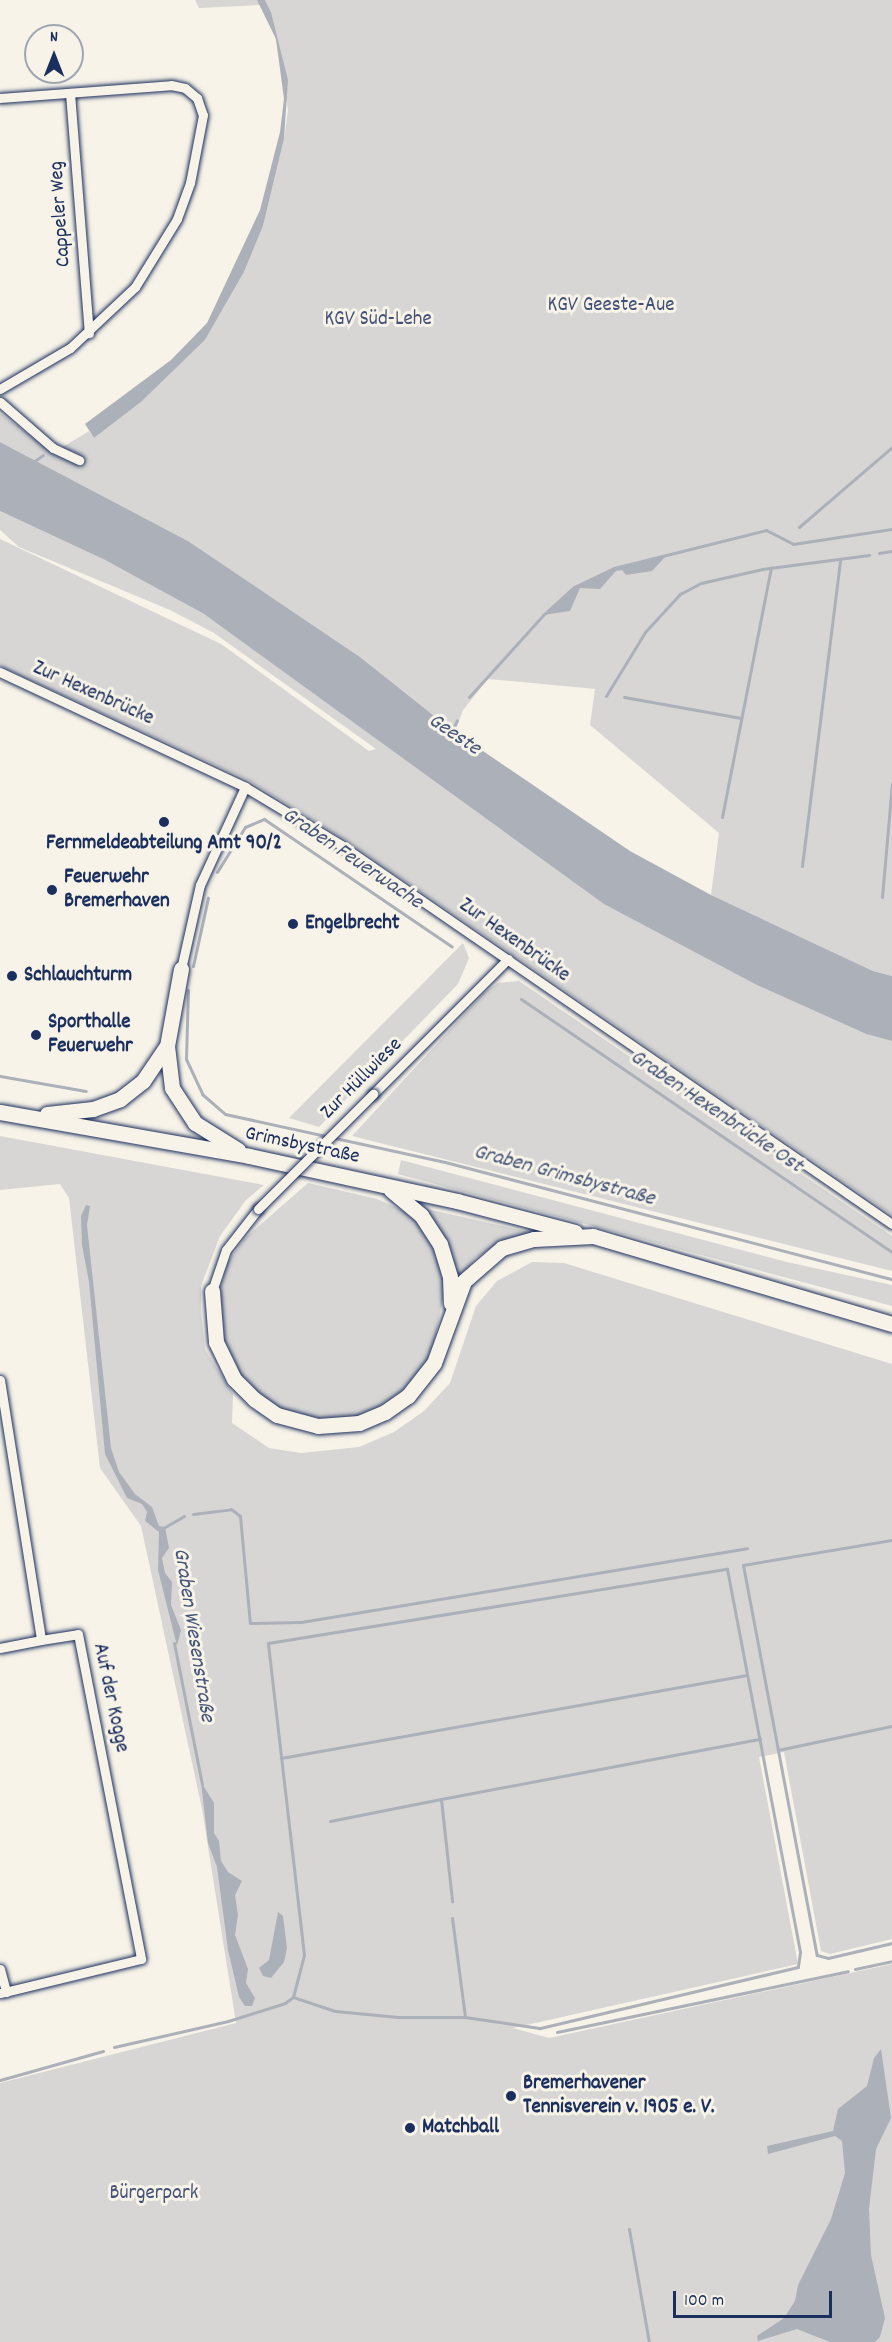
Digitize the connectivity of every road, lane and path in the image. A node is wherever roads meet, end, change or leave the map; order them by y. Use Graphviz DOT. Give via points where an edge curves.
graph roads {
  1 [pos="70,93"];
  2 [pos="0,98"];
  3 [pos="89,333"];
  4 [pos="0,389"];
  5 [pos="0,402"];
  6 [pos="79,460"];
  7 [pos="0,672"];
  8 [pos="245,787"];
  9 [pos="508,959"];
  10 [pos="181,969"];
  11 [pos="166,1046"];
  12 [pos="0,1112"];
  13 [pos="22,1116"];
  14 [pos="249,1156"];
  15 [pos="380,1184"];
  16 [pos="892,1224"];
  17 [pos="593,1236"];
  18 [pos="212,1291"];
  19 [pos="450,1312"];
  20 [pos="892,1324"];
  21 [pos="0,1380"];
  22 [pos="40,1640"];
  23 [pos="0,1648"];
  24 [pos="0,1968"];
  25 [pos="3,1992"];
  1 -- 2 [label="street"];
  1 -- 3 [label="street, Cappeler Weg"];
  1 -- 3 [label="street" via="171,85 185,88 197,98 203,125 177,219 135,287"];
  3 -- 4 [label="street"];
  5 -- 6 [label="street" via="53,448"];
  7 -- 8 [label="street, Zur Hexenbrücke"];
  8 -- 9 [label="street, Zur Hexenbrücke" via="341,845"];
  8 -- 10 [label="street" via="200,885"];
  9 -- 16 [label="street, Zur Hexenbrücke"];
  9 -- 18 [label="street, Zur Hüllwiese, bridge" via="258,1209 226,1250"];
  10 -- 11 [label="highway"];
  11 -- 13 [label="highway" via="152,1071 120,1099 93,1109"];
  11 -- 14 [label="highway" via="172,1088 186,1112 206,1131"];
  12 -- 13 [label="highway, Grimsbystraße"];
  13 -- 14 [label="highway, Grimsbystraße"];
  14 -- 15 [label="highway, Grimsbystraße"];
  15 -- 17 [label="highway, Grimsbystraße"];
  15 -- 19 [label="highway" via="409,1202 432,1229 448,1269"];
  17 -- 19 [label="highway" via="534,1239 502,1248 475,1268"];
  17 -- 20 [label="highway, Grimsbystraße"];
  18 -- 19 [label="highway" via="216,1342 234,1379 265,1408 290,1420 318,1426 366,1421 408,1396 434,1363"];
  21 -- 22 [label="street"];
  22 -- 23 [label="street"];
  22 -- 25 [label="street, Auf der Kogge" via="78,1634 141,1959"];
  24 -- 25 [label="street"];
}
